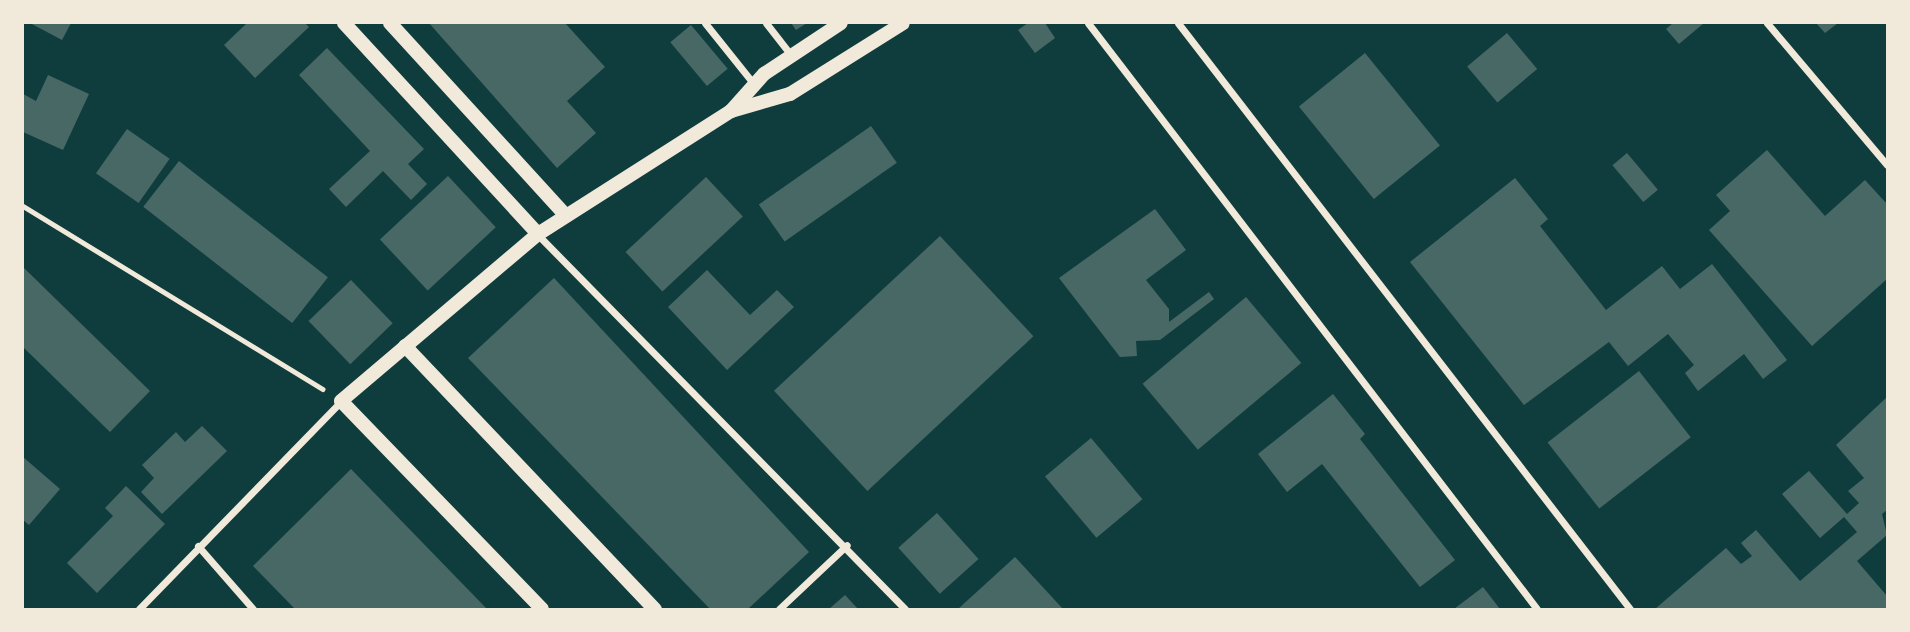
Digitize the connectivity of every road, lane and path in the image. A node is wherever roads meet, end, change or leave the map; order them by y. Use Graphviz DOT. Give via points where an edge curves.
graph roads {
  1 [pos="344,23"];
  2 [pos="390,23"];
  3 [pos="705,23"];
  4 [pos="766,23"];
  5 [pos="841,23"];
  6 [pos="903,23"];
  7 [pos="1087,23"];
  8 [pos="1178,23"];
  9 [pos="1767,23"];
  10 [pos="791,55"];
  11 [pos="753,83"];
  12 [pos="731,111"];
  13 [pos="1887,165"];
  14 [pos="23,206"];
  15 [pos="566,216"];
  16 [pos="538,234"];
  17 [pos="405,346"];
  18 [pos="341,401"];
  19 [pos="847,545"];
  20 [pos="198,546"];
  21 [pos="139,609"];
  22 [pos="253,609"];
  23 [pos="542,609"];
  24 [pos="655,609"];
  25 [pos="779,609"];
  26 [pos="905,609"];
  27 [pos="1538,609"];
  28 [pos="1630,609"];
  1 -- 16 [label="main road"];
  2 -- 15 [label="main road"];
  3 -- 11 [label="street"];
  4 -- 10 [label="street"];
  5 -- 10 [label="main road"];
  6 -- 12 [label="main road" via="790,94"];
  7 -- 27 [label="street"];
  8 -- 28 [label="street"];
  9 -- 13 [label="street"];
  10 -- 11 [label="main road"];
  11 -- 12 [label="main road"];
  12 -- 15 [label="main road"];
  14 -- 18 [label="path"];
  15 -- 16 [label="main road"];
  16 -- 17 [label="main road"];
  16 -- 19 [label="street"];
  17 -- 18 [label="main road"];
  17 -- 24 [label="main road"];
  18 -- 20 [label="street"];
  18 -- 23 [label="main road"];
  19 -- 25 [label="street"];
  19 -- 26 [label="street"];
  20 -- 21 [label="street"];
  20 -- 22 [label="street"];
}
